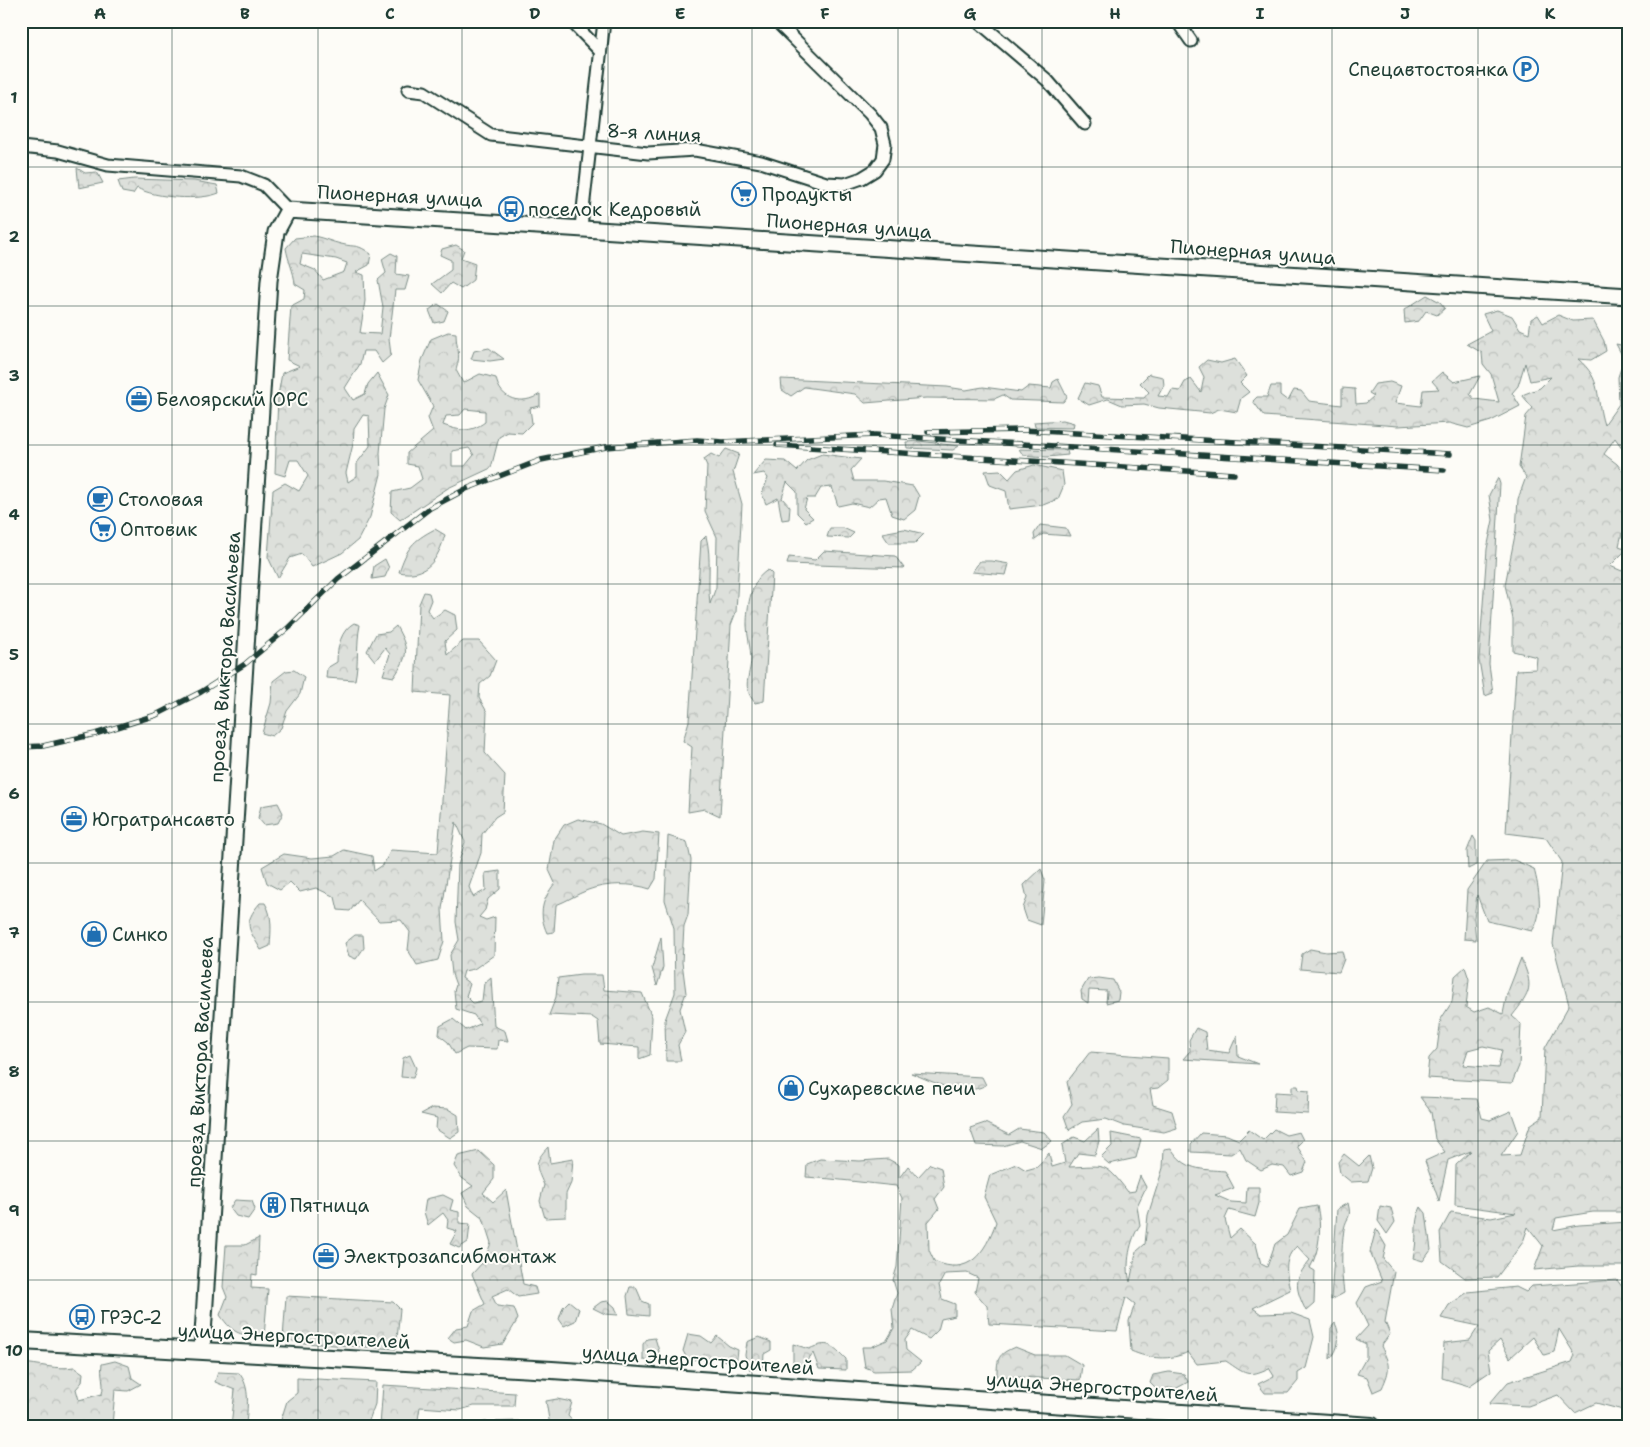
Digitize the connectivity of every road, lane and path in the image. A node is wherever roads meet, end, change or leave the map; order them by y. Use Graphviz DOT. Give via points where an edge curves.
graph roads {
  1 [pos="571,21"];
  2 [pos="604,21"];
  3 [pos="776,21"];
  4 [pos="978,21"];
  5 [pos="1177,21"];
  6 [pos="1191,41"];
  7 [pos="600,51"];
  8 [pos="408,90"];
  9 [pos="1085,124"];
  10 [pos="590,146"];
  11 [pos="21,147"];
  12 [pos="288,210"];
  13 [pos="581,227"];
  14 [pos="1629,296"];
  15 [pos="21,1341"];
  16 [pos="202,1350"];
  17 [pos="1372,1426"];
  1 -- 7 [label="street"];
  2 -- 7 [label="street"];
  3 -- 10 [label="street, 8-я линия" via="881,128 885,144 883,159 875,170 845,184 826,183 761,162 694,150 648,153"];
  4 -- 9 [label="street" via="1047,80"];
  5 -- 6 [label="street"];
  7 -- 10 [label="street"];
  8 -- 10 [label="street, 8-я линия" via="424,92 491,135"];
  10 -- 13 [label="street"];
  11 -- 12 [label="street" via="117,166 240,176 264,186"];
  12 -- 13 [label="street, Пионерная улица"];
  12 -- 16 [label="street, проезд Виктора Васильева" via="276,232 269,281"];
  13 -- 14 [label="street, Пионерная улица"];
  15 -- 16 [label="main road, улица Энергостроителей"];
  16 -- 17 [label="main road, улица Энергостроителей" via="552,1370"];
}
